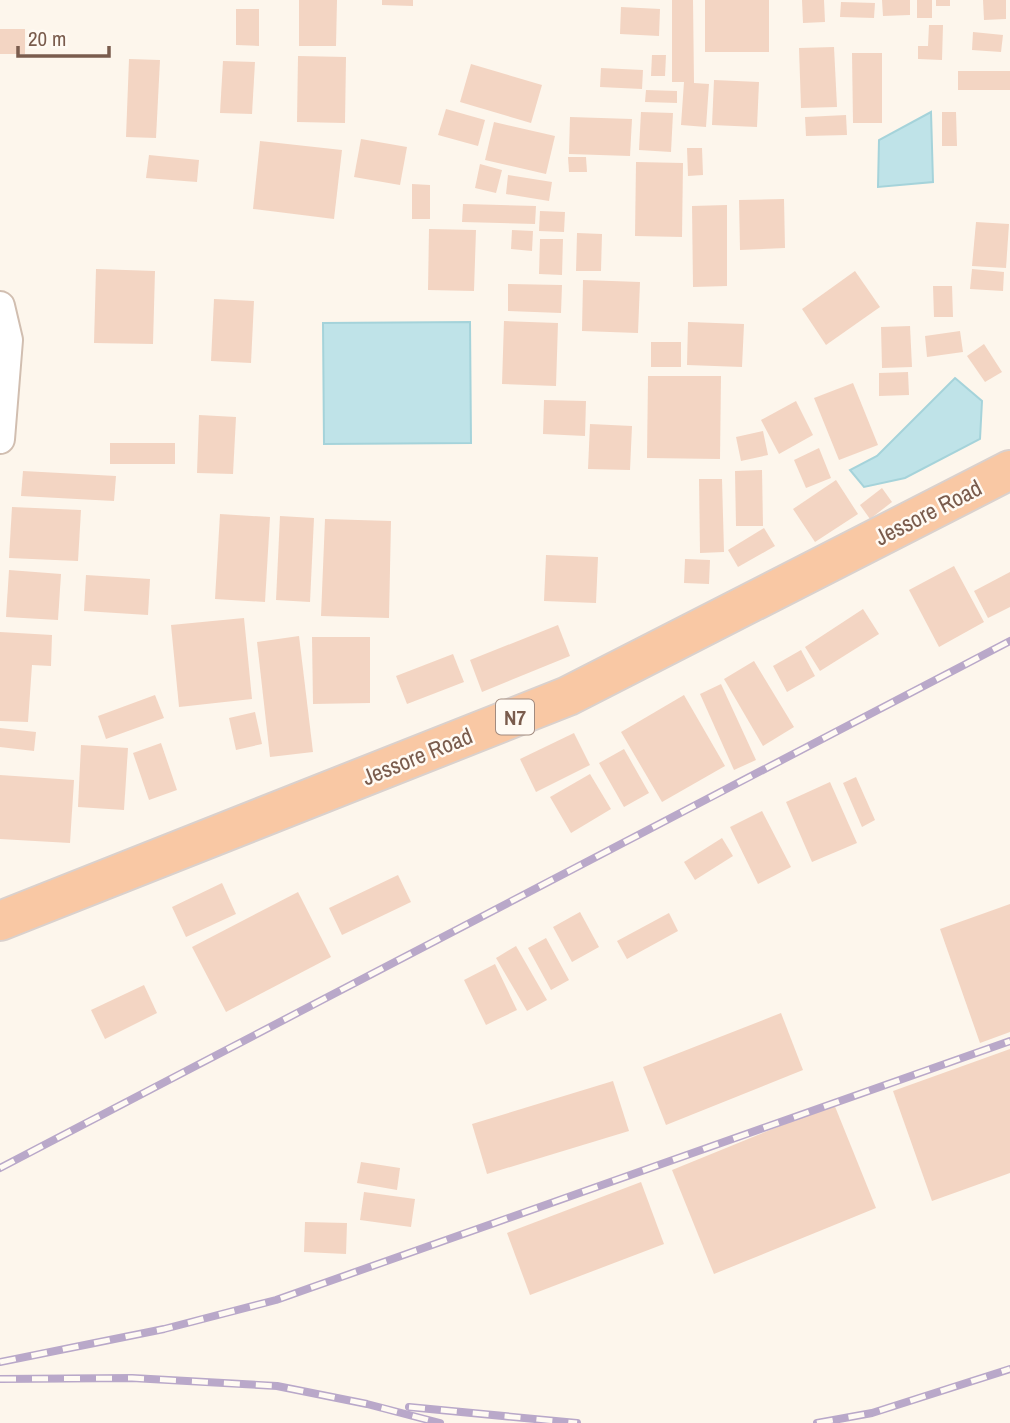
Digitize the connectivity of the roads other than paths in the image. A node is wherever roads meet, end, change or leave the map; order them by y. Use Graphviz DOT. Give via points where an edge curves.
graph roads {
  1 [pos="0,306"];
  2 [pos="0,439"];
  3 [pos="1010,470"];
  4 [pos="0,921"];
  1 -- 2 [label="street" via="8,340"];
  3 -- 4 [label="highway, Jessore Road / N7" via="568,696"];
}
